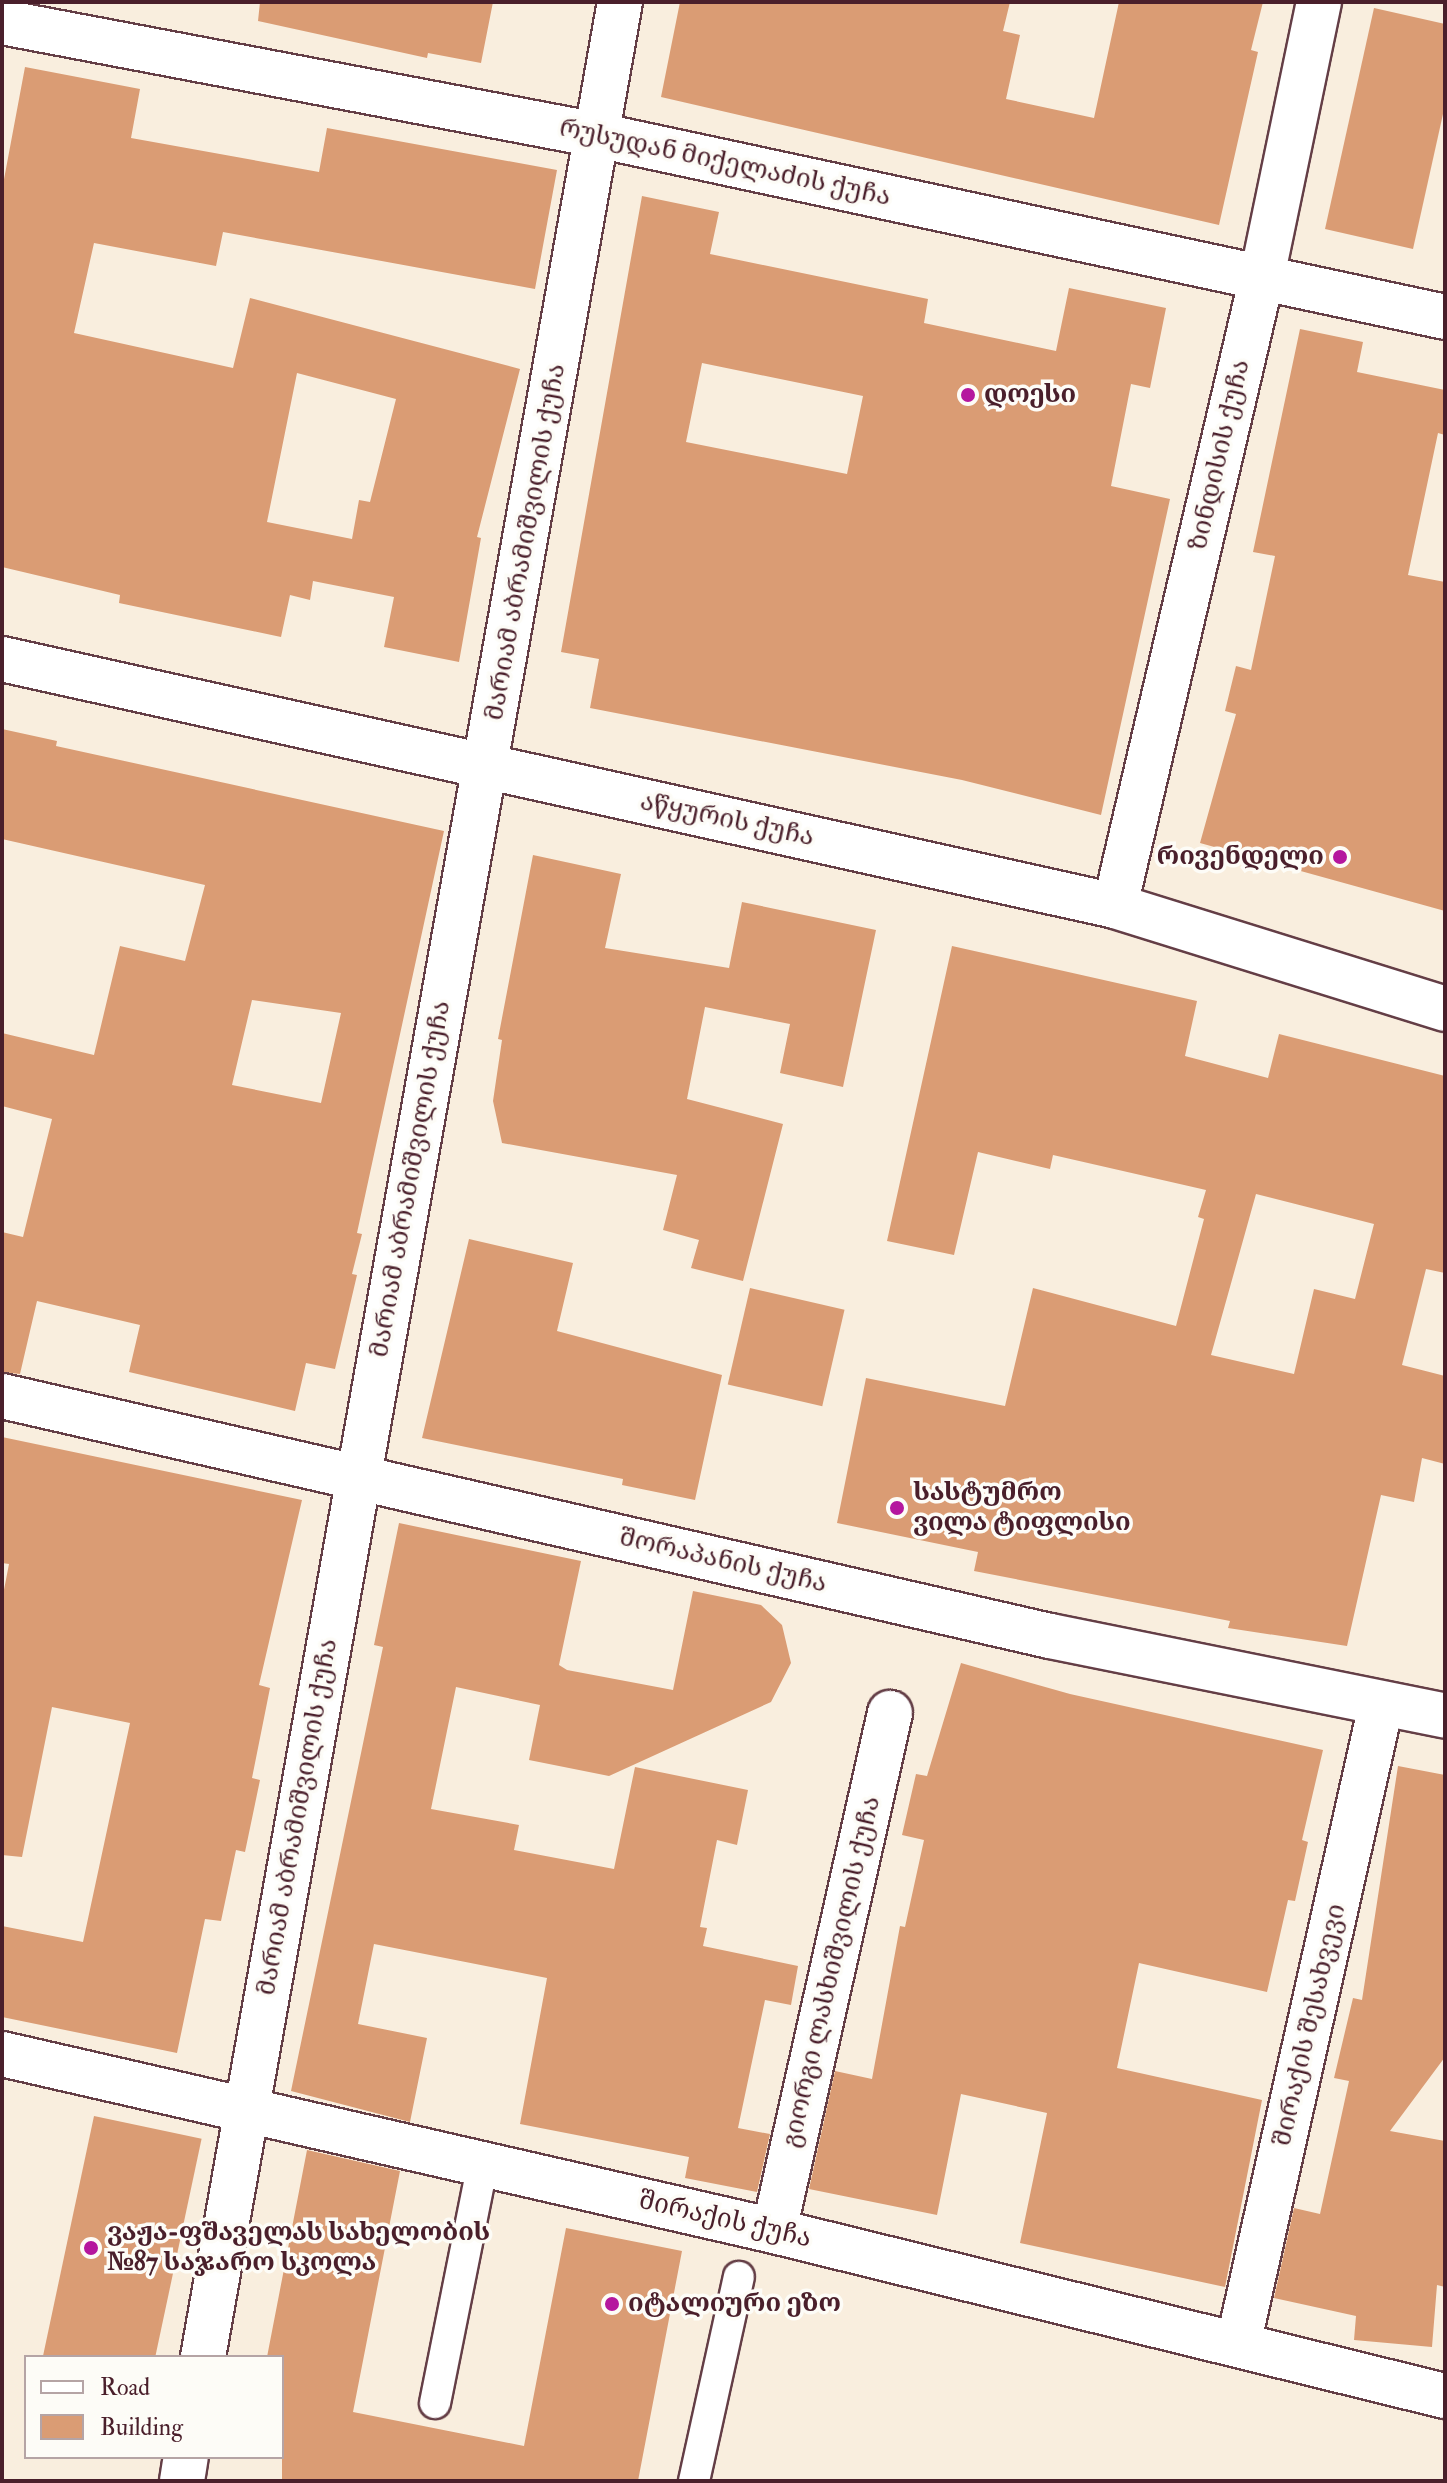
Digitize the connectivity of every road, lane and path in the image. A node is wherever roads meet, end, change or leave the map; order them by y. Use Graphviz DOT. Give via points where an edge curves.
graph roads {
  1 [pos="620,2"];
  2 [pos="1319,2"];
  3 [pos="2,22"];
  4 [pos="597,135"];
  5 [pos="1262,277"];
  6 [pos="1445,317"];
  7 [pos="2,659"];
  8 [pos="487,766"];
  9 [pos="1115,906"];
  10 [pos="1445,1009"];
  11 [pos="2,1396"];
  12 [pos="357,1477"];
  13 [pos="1381,1705"];
  14 [pos="890,1713"];
  15 [pos="1445,1716"];
  16 [pos="2,2054"];
  17 [pos="248,2107"];
  18 [pos="483,2163"];
  19 [pos="774,2231"];
  20 [pos="739,2277"];
  21 [pos="1238,2345"];
  22 [pos="203,2355"];
  23 [pos="1445,2396"];
  24 [pos="435,2403"];
  25 [pos="186,2459"];
  26 [pos="182,2481"];
  27 [pos="694,2481"];
  1 -- 4 [label="street, მარიამ აბრამიშვილის ქუჩა"];
  2 -- 5 [label="street, ზინდისის ქუჩა"];
  3 -- 4 [label="street, რუსუდან მიქელაძის ქუჩა"];
  4 -- 5 [label="street, რუსუდან მიქელაძის ქუჩა"];
  4 -- 8 [label="street, მარიამ აბრამიშვილის ქუჩა"];
  5 -- 6 [label="street, რუსუდან მიქელაძის ქუჩა"];
  5 -- 9 [label="street, ზინდისის ქუჩა"];
  7 -- 8 [label="street, აწყურის ქუჩა"];
  8 -- 9 [label="street, აწყურის ქუჩა"];
  8 -- 12 [label="street, მარიამ აბრამიშვილის ქუჩა"];
  9 -- 10 [label="street, აწყურის ქუჩა"];
  11 -- 12 [label="street, შორაპანის ქუჩა"];
  12 -- 13 [label="street, შორაპანის ქუჩა" via="1034,1632"];
  12 -- 17 [label="street, მარიამ აბრამიშვილის ქუჩა"];
  13 -- 15 [label="street, შორაპანის ქუჩა"];
  13 -- 21 [label="street, შირაქის შესახვევი"];
  14 -- 19 [label="street, გიორგი ლასხიშვილის ქუჩა"];
  16 -- 17 [label="street, შირაქის ქუჩა"];
  17 -- 18 [label="street, შირაქის ქუჩა"];
  17 -- 22 [label="street, მარიამ აბრამიშვილის ქუჩა"];
  18 -- 19 [label="street, შირაქის ქუჩა"];
  18 -- 24 [label="lane"];
  19 -- 21 [label="street, შირაქის ქუჩა"];
  20 -- 27 [label="lane"];
  21 -- 23 [label="street, შირაქის ქუჩა"];
  25 -- 26 [label="street"];
}
